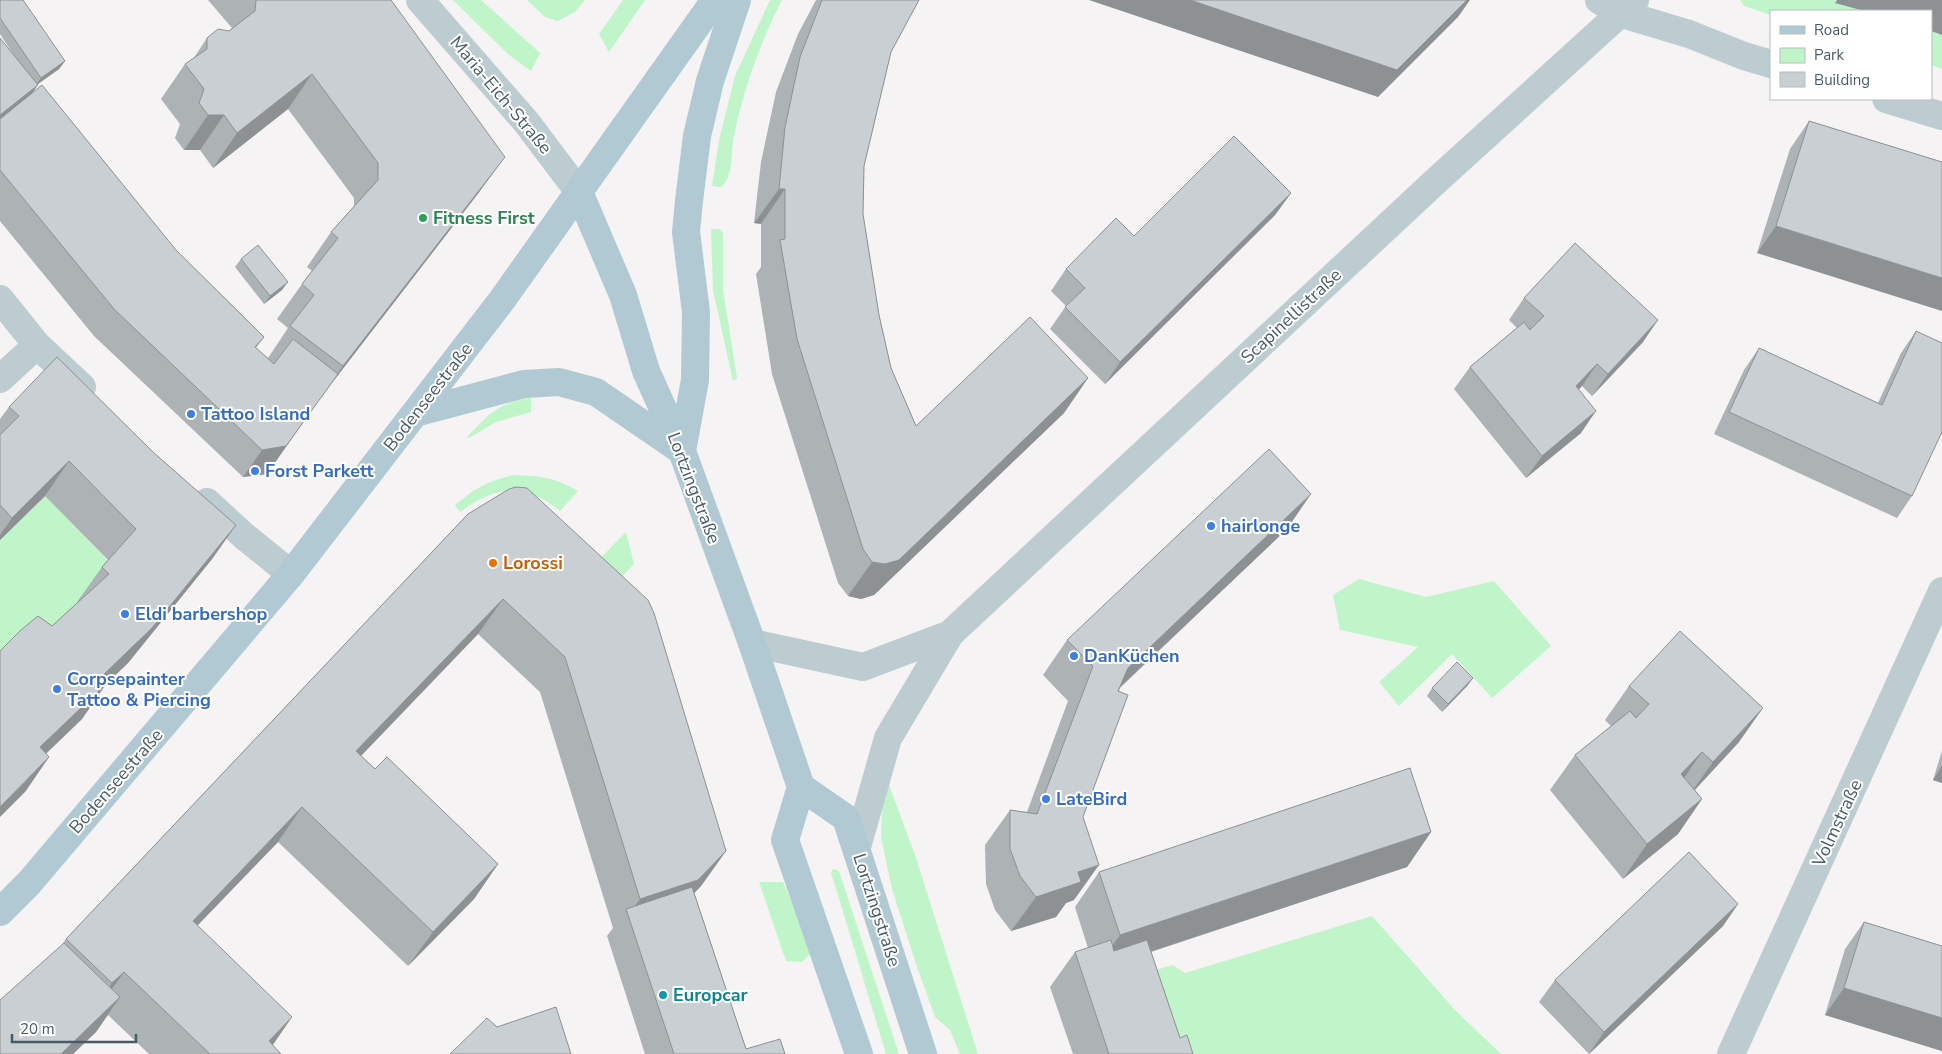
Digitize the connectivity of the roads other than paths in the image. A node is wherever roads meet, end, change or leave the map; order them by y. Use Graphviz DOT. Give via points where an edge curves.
graph roads {
  1 [pos="420,0"];
  2 [pos="714,0"];
  3 [pos="737,0"];
  4 [pos="1618,4"];
  5 [pos="1770,64"];
  6 [pos="1889,100"];
  7 [pos="1942,116"];
  8 [pos="579,192"];
  9 [pos="0,299"];
  10 [pos="37,345"];
  11 [pos="0,380"];
  12 [pos="101,404"];
  13 [pos="415,414"];
  14 [pos="682,451"];
  15 [pos="187,484"];
  16 [pos="291,574"];
  17 [pos="1942,591"];
  18 [pos="950,634"];
  19 [pos="752,643"];
  20 [pos="802,787"];
  21 [pos="857,847"];
  22 [pos="0,912"];
  23 [pos="859,1054"];
  24 [pos="923,1054"];
  25 [pos="1731,1054"];
  1 -- 8 [label="street, Maria-Eich-Straße" via="527,123"];
  2 -- 8 [label="main road, Bodenseestraße"];
  3 -- 14 [label="main road" via="710,82 697,136 690,192 686,232 696,312 695,380"];
  4 -- 5 [label="street"];
  4 -- 18 [label="street, Scapinellistraße" via="1437,180"];
  6 -- 7 [label="street"];
  8 -- 13 [label="main road, Bodenseestraße"];
  8 -- 14 [label="main road, Lortzingstraße" via="623,295 646,371"];
  9 -- 10 [label="street"];
  10 -- 11 [label="street"];
  10 -- 12 [label="street"];
  13 -- 14 [label="main road" via="524,384 559,382 596,392"];
  13 -- 16 [label="main road, Bodenseestraße"];
  14 -- 19 [label="main road, Lortzingstraße"];
  15 -- 16 [label="street"];
  16 -- 22 [label="main road, Bodenseestraße" via="29,883"];
  17 -- 25 [label="street, Volmstraße"];
  18 -- 19 [label="street, Scapinellistraße" via="863,667"];
  18 -- 21 [label="street, Scapinellistraße" via="888,738"];
  19 -- 20 [label="main road, Lortzingstraße"];
  20 -- 21 [label="main road, Lortzingstraße" via="846,818"];
  20 -- 23 [label="main road" via="785,840"];
  21 -- 24 [label="main road, Lortzingstraße"];
}
